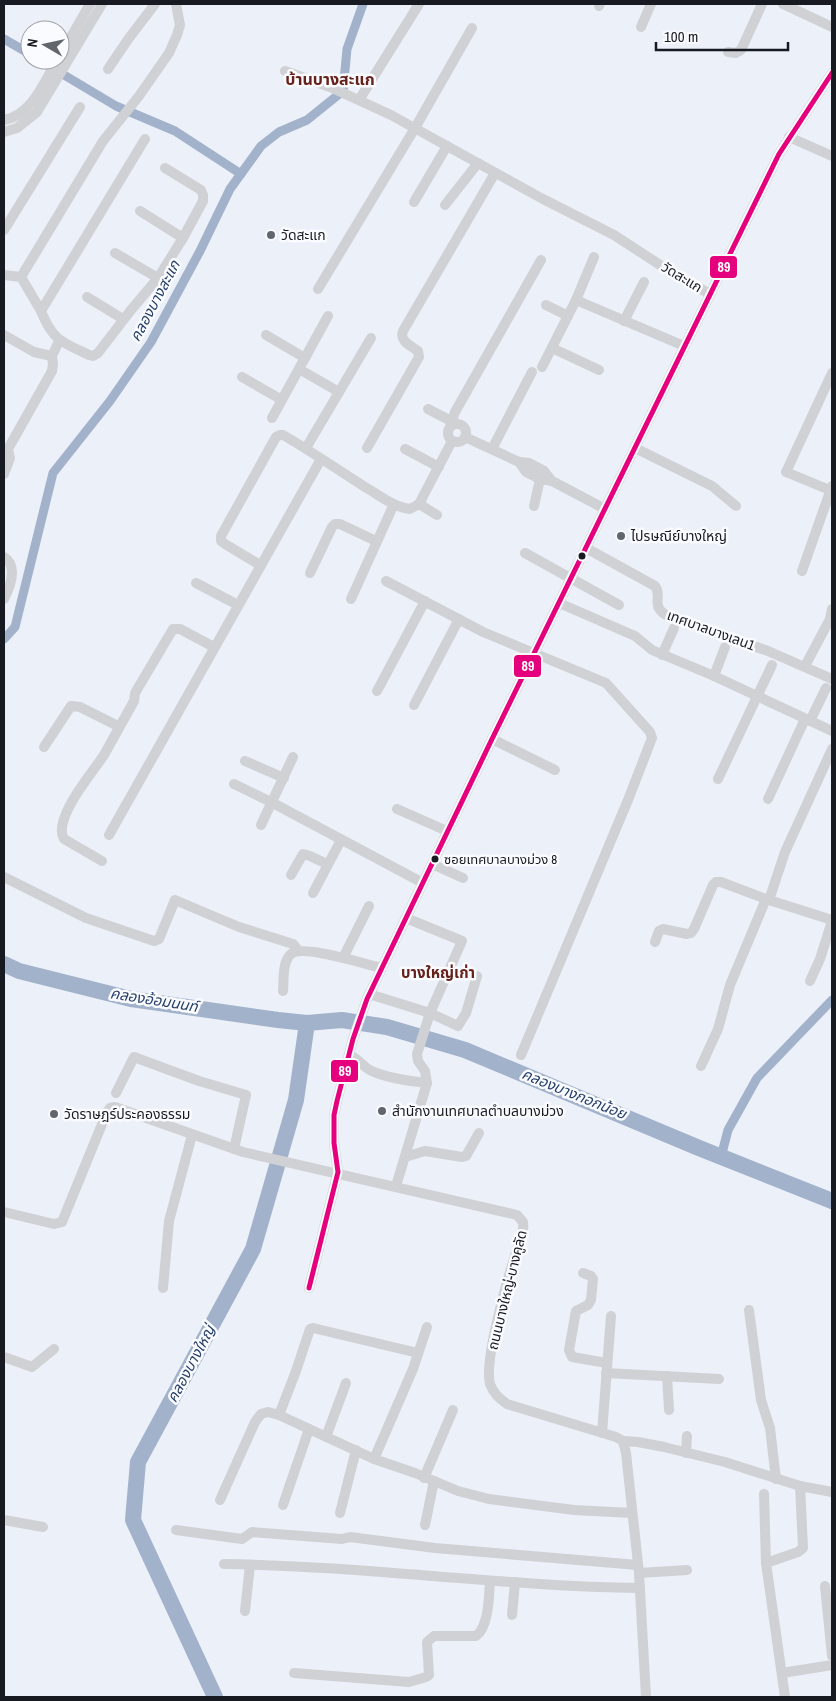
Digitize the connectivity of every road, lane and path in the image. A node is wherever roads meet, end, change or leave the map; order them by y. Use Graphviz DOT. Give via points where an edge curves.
graph roads {
  1 [pos="90,4"];
  2 [pos="102,4"];
  3 [pos="155,4"];
  4 [pos="176,4"];
  5 [pos="419,4"];
  6 [pos="651,4"];
  7 [pos="762,4"];
  8 [pos="783,4"];
  9 [pos="641,27"];
  10 [pos="832,27"];
  11 [pos="472,28"];
  12 [pos="70,39"];
  13 [pos="70,48"];
  14 [pos="728,52"];
  15 [pos="108,69"];
  16 [pos="56,70"];
  17 [pos="285,71"];
  18 [pos="832,73"];
  19 [pos="53,78"];
  20 [pos="359,100"];
  21 [pos="80,107"];
  22 [pos="4,120"];
  23 [pos="415,128"];
  24 [pos="4,132"];
  25 [pos="788,137"];
  26 [pos="145,139"];
  27 [pos="446,146"];
  28 [pos="832,156"];
  29 [pos="478,163"];
  30 [pos="165,168"];
  31 [pos="495,173"];
  32 [pos="414,202"];
  33 [pos="446,205"];
  34 [pos="140,211"];
  35 [pos="4,230"];
  36 [pos="184,238"];
  37 [pos="115,253"];
  38 [pos="594,257"];
  39 [pos="542,260"];
  40 [pos="4,275"];
  41 [pos="21,277"];
  42 [pos="158,278"];
  43 [pos="644,282"];
  44 [pos="318,289"];
  45 [pos="710,294"];
  46 [pos="87,296"];
  47 [pos="576,300"];
  48 [pos="546,305"];
  49 [pos="42,311"];
  50 [pos="328,316"];
  51 [pos="568,316"];
  52 [pos="123,319"];
  53 [pos="624,321"];
  54 [pos="266,335"];
  55 [pos="5,338"];
  56 [pos="371,338"];
  57 [pos="59,341"];
  58 [pos="684,346"];
  59 [pos="552,348"];
  60 [pos="52,356"];
  61 [pos="305,358"];
  62 [pos="542,367"];
  63 [pos="299,369"];
  64 [pos="599,370"];
  65 [pos="532,372"];
  66 [pos="832,374"];
  67 [pos="242,376"];
  68 [pos="339,392"];
  69 [pos="282,400"];
  70 [pos="428,409"];
  71 [pos="272,418"];
  72 [pos="450,424"];
  73 [pos="465,437"];
  74 [pos="452,441"];
  75 [pos="6,448"];
  76 [pos="306,448"];
  77 [pos="367,448"];
  78 [pos="635,448"];
  79 [pos="405,449"];
  80 [pos="492,449"];
  81 [pos="321,459"];
  82 [pos="439,467"];
  83 [pos="4,474"];
  84 [pos="542,475"];
  85 [pos="832,489"];
  86 [pos="394,504"];
  87 [pos="419,504"];
  88 [pos="534,506"];
  89 [pos="736,506"];
  90 [pos="605,509"];
  91 [pos="437,515"];
  92 [pos="376,541"];
  93 [pos="586,548"];
  94 [pos="526,553"];
  95 [pos="4,557"];
  96 [pos="260,565"];
  97 [pos="802,571"];
  98 [pos="310,573"];
  99 [pos="572,577"];
  100 [pos="386,581"];
  101 [pos="196,583"];
  102 [pos="350,598"];
  103 [pos="4,599"];
  104 [pos="425,601"];
  105 [pos="559,603"];
  106 [pos="238,605"];
  107 [pos="619,605"];
  108 [pos="831,607"];
  109 [pos="458,619"];
  110 [pos="674,628"];
  111 [pos="214,647"];
  112 [pos="725,647"];
  113 [pos="534,654"];
  114 [pos="662,654"];
  115 [pos="772,664"];
  116 [pos="806,666"];
  117 [pos="714,676"];
  118 [pos="832,679"];
  119 [pos="826,688"];
  120 [pos="377,691"];
  121 [pos="135,694"];
  122 [pos="757,697"];
  123 [pos="414,704"];
  124 [pos="808,720"];
  125 [pos="114,724"];
  126 [pos="832,731"];
  127 [pos="492,739"];
  128 [pos="44,748"];
  129 [pos="832,749"];
  130 [pos="294,757"];
  131 [pos="245,761"];
  132 [pos="91,770"];
  133 [pos="555,770"];
  134 [pos="284,778"];
  135 [pos="718,779"];
  136 [pos="234,784"];
  137 [pos="768,798"];
  138 [pos="271,802"];
  139 [pos="397,809"];
  140 [pos="261,825"];
  141 [pos="447,831"];
  142 [pos="109,835"];
  143 [pos="341,840"];
  144 [pos="102,861"];
  145 [pos="327,864"];
  146 [pos="432,864"];
  147 [pos="291,875"];
  148 [pos="4,877"];
  149 [pos="463,878"];
  150 [pos="423,883"];
  151 [pos="313,894"];
  152 [pos="769,900"];
  153 [pos="369,906"];
  154 [pos="406,918"];
  155 [pos="832,920"];
  156 [pos="655,942"];
  157 [pos="298,950"];
  158 [pos="343,958"];
  159 [pos="381,968"];
  160 [pos="477,976"];
  161 [pos="810,981"];
  162 [pos="283,991"];
  163 [pos="368,996"];
  164 [pos="429,1017"];
  165 [pos="349,1055"];
  166 [pos="521,1055"];
  167 [pos="701,1066"];
  168 [pos="427,1083"];
  169 [pos="116,1093"];
  170 [pos="480,1133"];
  171 [pos="192,1135"];
  172 [pos="234,1149"];
  173 [pos="405,1156"];
  174 [pos="338,1172"];
  175 [pos="396,1186"];
  176 [pos="4,1212"];
  177 [pos="583,1273"];
  178 [pos="163,1288"];
  179 [pos="309,1288"];
  180 [pos="749,1310"];
  181 [pos="611,1316"];
  182 [pos="426,1327"];
  183 [pos="54,1349"];
  184 [pos="418,1353"];
  185 [pos="4,1357"];
  186 [pos="607,1368"];
  187 [pos="667,1376"];
  188 [pos="719,1379"];
  189 [pos="346,1383"];
  190 [pos="453,1410"];
  191 [pos="669,1410"];
  192 [pos="279,1415"];
  193 [pos="309,1429"];
  194 [pos="602,1433"];
  195 [pos="687,1436"];
  196 [pos="326,1437"];
  197 [pos="623,1441"];
  198 [pos="356,1450"];
  199 [pos="686,1453"];
  200 [pos="374,1459"];
  201 [pos="429,1479"];
  202 [pos="776,1479"];
  203 [pos="800,1486"];
  204 [pos="832,1492"];
  205 [pos="764,1494"];
  206 [pos="220,1500"];
  207 [pos="283,1505"];
  208 [pos="340,1513"];
  209 [pos="632,1513"];
  210 [pos="4,1520"];
  211 [pos="425,1525"];
  212 [pos="43,1527"];
  213 [pos="176,1530"];
  214 [pos="224,1564"];
  215 [pos="766,1564"];
  216 [pos="250,1565"];
  217 [pos="638,1569"];
  218 [pos="687,1570"];
  219 [pos="490,1580"];
  220 [pos="515,1582"];
  221 [pos="825,1586"];
  222 [pos="640,1588"];
  223 [pos="245,1611"];
  224 [pos="512,1615"];
  225 [pos="832,1656"];
  226 [pos="832,1665"];
  227 [pos="294,1673"];
  228 [pos="782,1673"];
  229 [pos="646,1697"];
  230 [pos="785,1697"];
  1 -- 12 [label="street"];
  2 -- 13 [label="street"];
  3 -- 15 [label="street"];
  4 -- 41 [label="street" via="180,25 169,53 87,166"];
  5 -- 20 [label="street"];
  6 -- 9 [label="street"];
  7 -- 14 [label="street" via="741,50"];
  8 -- 10 [label="street"];
  11 -- 23 [label="street"];
  16 -- 19 [label="street"];
  17 -- 20 [label="street, วัดสะแก"];
  18 -- 25 [label="street"];
  19 -- 22 [label="street" via="23,112"];
  19 -- 24 [label="street" via="38,112 17,128"];
  20 -- 23 [label="street, วัดสะแก"];
  21 -- 35 [label="street"];
  23 -- 27 [label="street, วัดสะแก"];
  23 -- 44 [label="street"];
  25 -- 28 [label="street"];
  25 -- 45 [label="street"];
  26 -- 49 [label="street"];
  27 -- 29 [label="street, วัดสะแก"];
  27 -- 32 [label="street"];
  29 -- 31 [label="street, วัดสะแก"];
  29 -- 33 [label="street"];
  30 -- 36 [label="street" via="203,195"];
  31 -- 45 [label="street, วัดสะแก" via="614,235"];
  31 -- 77 [label="street" via="404,331 403,340 418,351 419,357"];
  34 -- 36 [label="street"];
  36 -- 42 [label="street"];
  37 -- 42 [label="street"];
  38 -- 47 [label="street"];
  39 -- 72 [label="street"];
  40 -- 41 [label="street"];
  41 -- 49 [label="street"];
  42 -- 52 [label="street"];
  43 -- 53 [label="street"];
  45 -- 58 [label="street"];
  46 -- 52 [label="street"];
  47 -- 51 [label="street"];
  47 -- 53 [label="street"];
  48 -- 51 [label="street"];
  49 -- 57 [label="street"];
  50 -- 61 [label="street"];
  51 -- 59 [label="street"];
  52 -- 57 [label="street" via="93,356"];
  53 -- 58 [label="street"];
  54 -- 61 [label="street"];
  55 -- 60 [label="street" via="34,352"];
  56 -- 68 [label="street"];
  57 -- 60 [label="street"];
  58 -- 78 [label="street"];
  59 -- 62 [label="street"];
  59 -- 64 [label="street"];
  60 -- 75 [label="street" via="52,371"];
  61 -- 63 [label="street"];
  63 -- 68 [label="street"];
  63 -- 69 [label="street"];
  65 -- 80 [label="street"];
  66 -- 85 [label="street" via="786,472"];
  67 -- 69 [label="street"];
  68 -- 76 [label="street"];
  69 -- 71 [label="street"];
  70 -- 72 [label="street"];
  72 -- 73 [label="street" via="460,424 465,429"];
  72 -- 74 [label="street" via="448,436"];
  73 -- 74 [label="street"];
  73 -- 80 [label="street"];
  74 -- 82 [label="street"];
  75 -- 83 [label="street" via="10,458"];
  76 -- 81 [label="street"];
  76 -- 96 [label="street" via="284,435 276,437 221,536 225,544"];
  78 -- 89 [label="street" via="712,486"];
  78 -- 90 [label="street"];
  79 -- 82 [label="street"];
  80 -- 84 [label="street" via="519,462 526,472"];
  81 -- 86 [label="street"];
  81 -- 96 [label="street"];
  82 -- 87 [label="street"];
  84 -- 88 [label="street"];
  84 -- 90 [label="street"];
  85 -- 97 [label="street"];
  86 -- 87 [label="street" via="410,509"];
  86 -- 92 [label="street"];
  87 -- 91 [label="street"];
  90 -- 93 [label="street"];
  92 -- 98 [label="street" via="336,524"];
  92 -- 102 [label="street"];
  93 -- 99 [label="street"];
  93 -- 116 [label="street, เทศบาลบางเลน1" via="655,586 657,606 666,615"];
  94 -- 99 [label="street"];
  95 -- 103 [label="street" via="12,567"];
  96 -- 106 [label="street"];
  99 -- 105 [label="street"];
  99 -- 107 [label="street"];
  100 -- 104 [label="street"];
  101 -- 106 [label="street"];
  104 -- 109 [label="street"];
  104 -- 120 [label="street"];
  105 -- 113 [label="street"];
  105 -- 114 [label="street" via="635,636"];
  106 -- 111 [label="street"];
  108 -- 116 [label="street" via="830,619"];
  109 -- 113 [label="street"];
  109 -- 123 [label="street"];
  110 -- 114 [label="street"];
  111 -- 121 [label="street" via="180,629 172,629"];
  111 -- 142 [label="street"];
  112 -- 117 [label="street"];
  113 -- 127 [label="street"];
  113 -- 166 [label="street" via="606,683 652,738"];
  114 -- 117 [label="street"];
  115 -- 122 [label="street"];
  116 -- 118 [label="street, เทศบาลบางเลน1"];
  117 -- 122 [label="street"];
  119 -- 124 [label="street"];
  121 -- 125 [label="street"];
  121 -- 132 [label="street" via="104,755"];
  122 -- 124 [label="street"];
  122 -- 135 [label="street"];
  124 -- 126 [label="street"];
  124 -- 137 [label="street"];
  125 -- 128 [label="street" via="80,707 71,706"];
  125 -- 132 [label="street"];
  127 -- 133 [label="street"];
  127 -- 141 [label="street"];
  129 -- 152 [label="street" via="785,852"];
  130 -- 134 [label="street"];
  131 -- 134 [label="street"];
  132 -- 144 [label="street" via="62,822 61,834 64,839"];
  134 -- 138 [label="street"];
  136 -- 138 [label="street"];
  138 -- 140 [label="street"];
  138 -- 143 [label="street"];
  139 -- 141 [label="street"];
  141 -- 146 [label="street"];
  143 -- 145 [label="street"];
  143 -- 150 [label="street"];
  145 -- 147 [label="street" via="303,854"];
  145 -- 151 [label="street"];
  146 -- 149 [label="street"];
  146 -- 150 [label="street"];
  148 -- 157 [label="street" via="86,918 154,941 159,939 175,900 239,927 293,944"];
  150 -- 154 [label="street"];
  152 -- 155 [label="street"];
  152 -- 156 [label="street" via="716,882 690,933 663,929"];
  152 -- 167 [label="street" via="730,985 718,1029"];
  153 -- 158 [label="street"];
  154 -- 159 [label="street"];
  154 -- 164 [label="street" via="462,941"];
  155 -- 161 [label="street"];
  157 -- 158 [label="street"];
  157 -- 162 [label="street" via="290,955 285,965"];
  158 -- 159 [label="street"];
  159 -- 163 [label="street"];
  160 -- 164 [label="street" via="466,1013 458,1026"];
  163 -- 164 [label="street"];
  163 -- 165 [label="street"];
  164 -- 168 [label="street" via="417,1054"];
  165 -- 168 [label="street" via="378,1073"];
  165 -- 174 [label="street" via="334,1115"];
  168 -- 173 [label="street"];
  169 -- 172 [label="street" via="134,1057 246,1095"];
  170 -- 173 [label="street" via="466,1156 425,1152"];
  171 -- 172 [label="street, ถนนบางใหญ่-บางคูลัด"];
  171 -- 176 [label="street, ถนนบางใหญ่-บางคูลัด" via="120,1108 110,1108 62,1222 54,1224"];
  171 -- 178 [label="street" via="169,1221"];
  172 -- 174 [label="street, ถนนบางใหญ่-บางคูลัด"];
  173 -- 175 [label="street"];
  174 -- 175 [label="street, ถนนบางใหญ่-บางคูลัด"];
  174 -- 179 [label="street"];
  175 -- 194 [label="street, ถนนบางใหญ่-บางคูลัด" via="512,1213 520,1218 523,1232 506,1285 491,1354 490,1382 494,1393 507,1404"];
  177 -- 186 [label="street" via="593,1279 591,1300 576,1311 569,1350 572,1357"];
  180 -- 202 [label="street"];
  181 -- 186 [label="street"];
  182 -- 184 [label="street"];
  183 -- 185 [label="street" via="32,1367"];
  184 -- 192 [label="street" via="313,1328 309,1331"];
  184 -- 200 [label="street"];
  186 -- 187 [label="street"];
  186 -- 194 [label="street"];
  187 -- 188 [label="street"];
  187 -- 191 [label="street"];
  189 -- 196 [label="street"];
  190 -- 201 [label="street"];
  192 -- 193 [label="street"];
  192 -- 206 [label="street" via="261,1414 255,1422"];
  193 -- 196 [label="street"];
  193 -- 207 [label="street"];
  194 -- 197 [label="street, ถนนบางใหญ่-บางคูลัด"];
  195 -- 199 [label="street"];
  196 -- 198 [label="street"];
  197 -- 199 [label="street, ถนนบางใหญ่-บางคูลัด"];
  197 -- 209 [label="street"];
  198 -- 200 [label="street"];
  198 -- 208 [label="street"];
  199 -- 202 [label="street, ถนนบางใหญ่-บางคูลัด"];
  200 -- 201 [label="street"];
  201 -- 209 [label="street" via="488,1499 574,1510"];
  201 -- 211 [label="street"];
  202 -- 203 [label="street, ถนนบางใหญ่-บางคูลัด"];
  203 -- 204 [label="street, ถนนบางใหญ่-บางคูลัด"];
  203 -- 215 [label="street" via="803,1548"];
  205 -- 215 [label="street"];
  209 -- 217 [label="street"];
  210 -- 212 [label="street"];
  213 -- 217 [label="street" via="242,1539 252,1532 350,1537"];
  214 -- 216 [label="street"];
  215 -- 228 [label="street"];
  216 -- 219 [label="street"];
  216 -- 223 [label="street"];
  217 -- 218 [label="street"];
  217 -- 222 [label="street"];
  219 -- 220 [label="street"];
  219 -- 227 [label="street" via="485,1623 480,1634 430,1638 427,1642 429,1675 426,1678 409,1682"];
  220 -- 222 [label="street"];
  220 -- 224 [label="street"];
  221 -- 225 [label="street"];
  222 -- 229 [label="street"];
  226 -- 228 [label="street"];
  228 -- 230 [label="street"];
}
